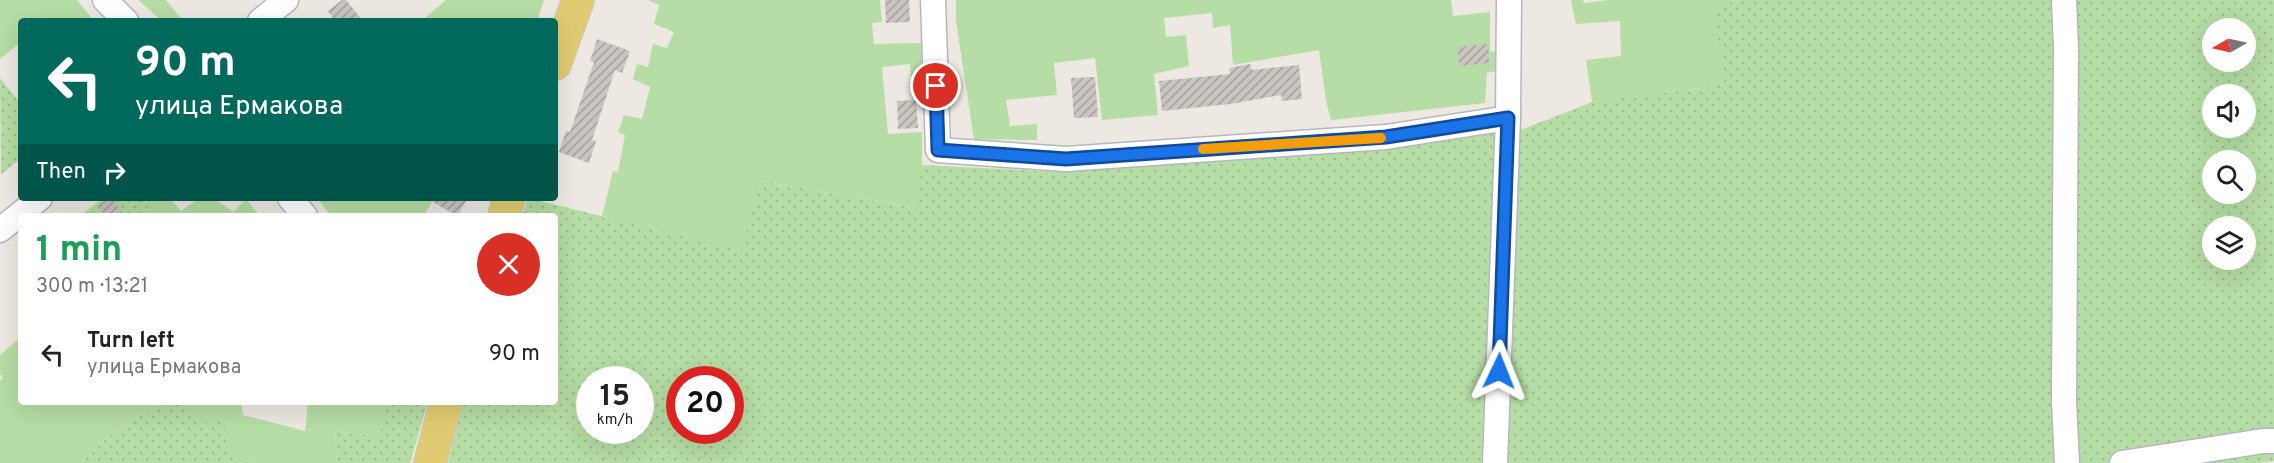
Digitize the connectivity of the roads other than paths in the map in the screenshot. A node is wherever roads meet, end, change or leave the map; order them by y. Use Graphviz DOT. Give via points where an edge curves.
graph roads {
  1 [pos="105,0"];
  2 [pos="286,0"];
  3 [pos="578,0"];
  4 [pos="933,0"];
  5 [pos="1509,0"];
  6 [pos="2064,0"];
  7 [pos="123,18"];
  8 [pos="264,18"];
  9 [pos="558,56"];
  10 [pos="1508,118"];
  11 [pos="36,201"];
  12 [pos="292,201"];
  13 [pos="21,213"];
  14 [pos="302,213"];
  15 [pos="18,216"];
  16 [pos="0,230"];
  17 [pos="445,405"];
  18 [pos="2274,441"];
  19 [pos="430,463"];
  20 [pos="1495,463"];
  21 [pos="2067,463"];
  22 [pos="2122,463"];
  1 -- 7 [label="street"];
  2 -- 8 [label="street"];
  3 -- 9 [label="main road"];
  4 -- 10 [label="street" via="938,150 1066,159 1386,137"];
  5 -- 10 [label="street"];
  6 -- 21 [label="street"];
  10 -- 20 [label="street"];
  11 -- 13 [label="street"];
  12 -- 14 [label="street"];
  15 -- 16 [label="street"];
  17 -- 19 [label="main road"];
  18 -- 22 [label="street"];
}
